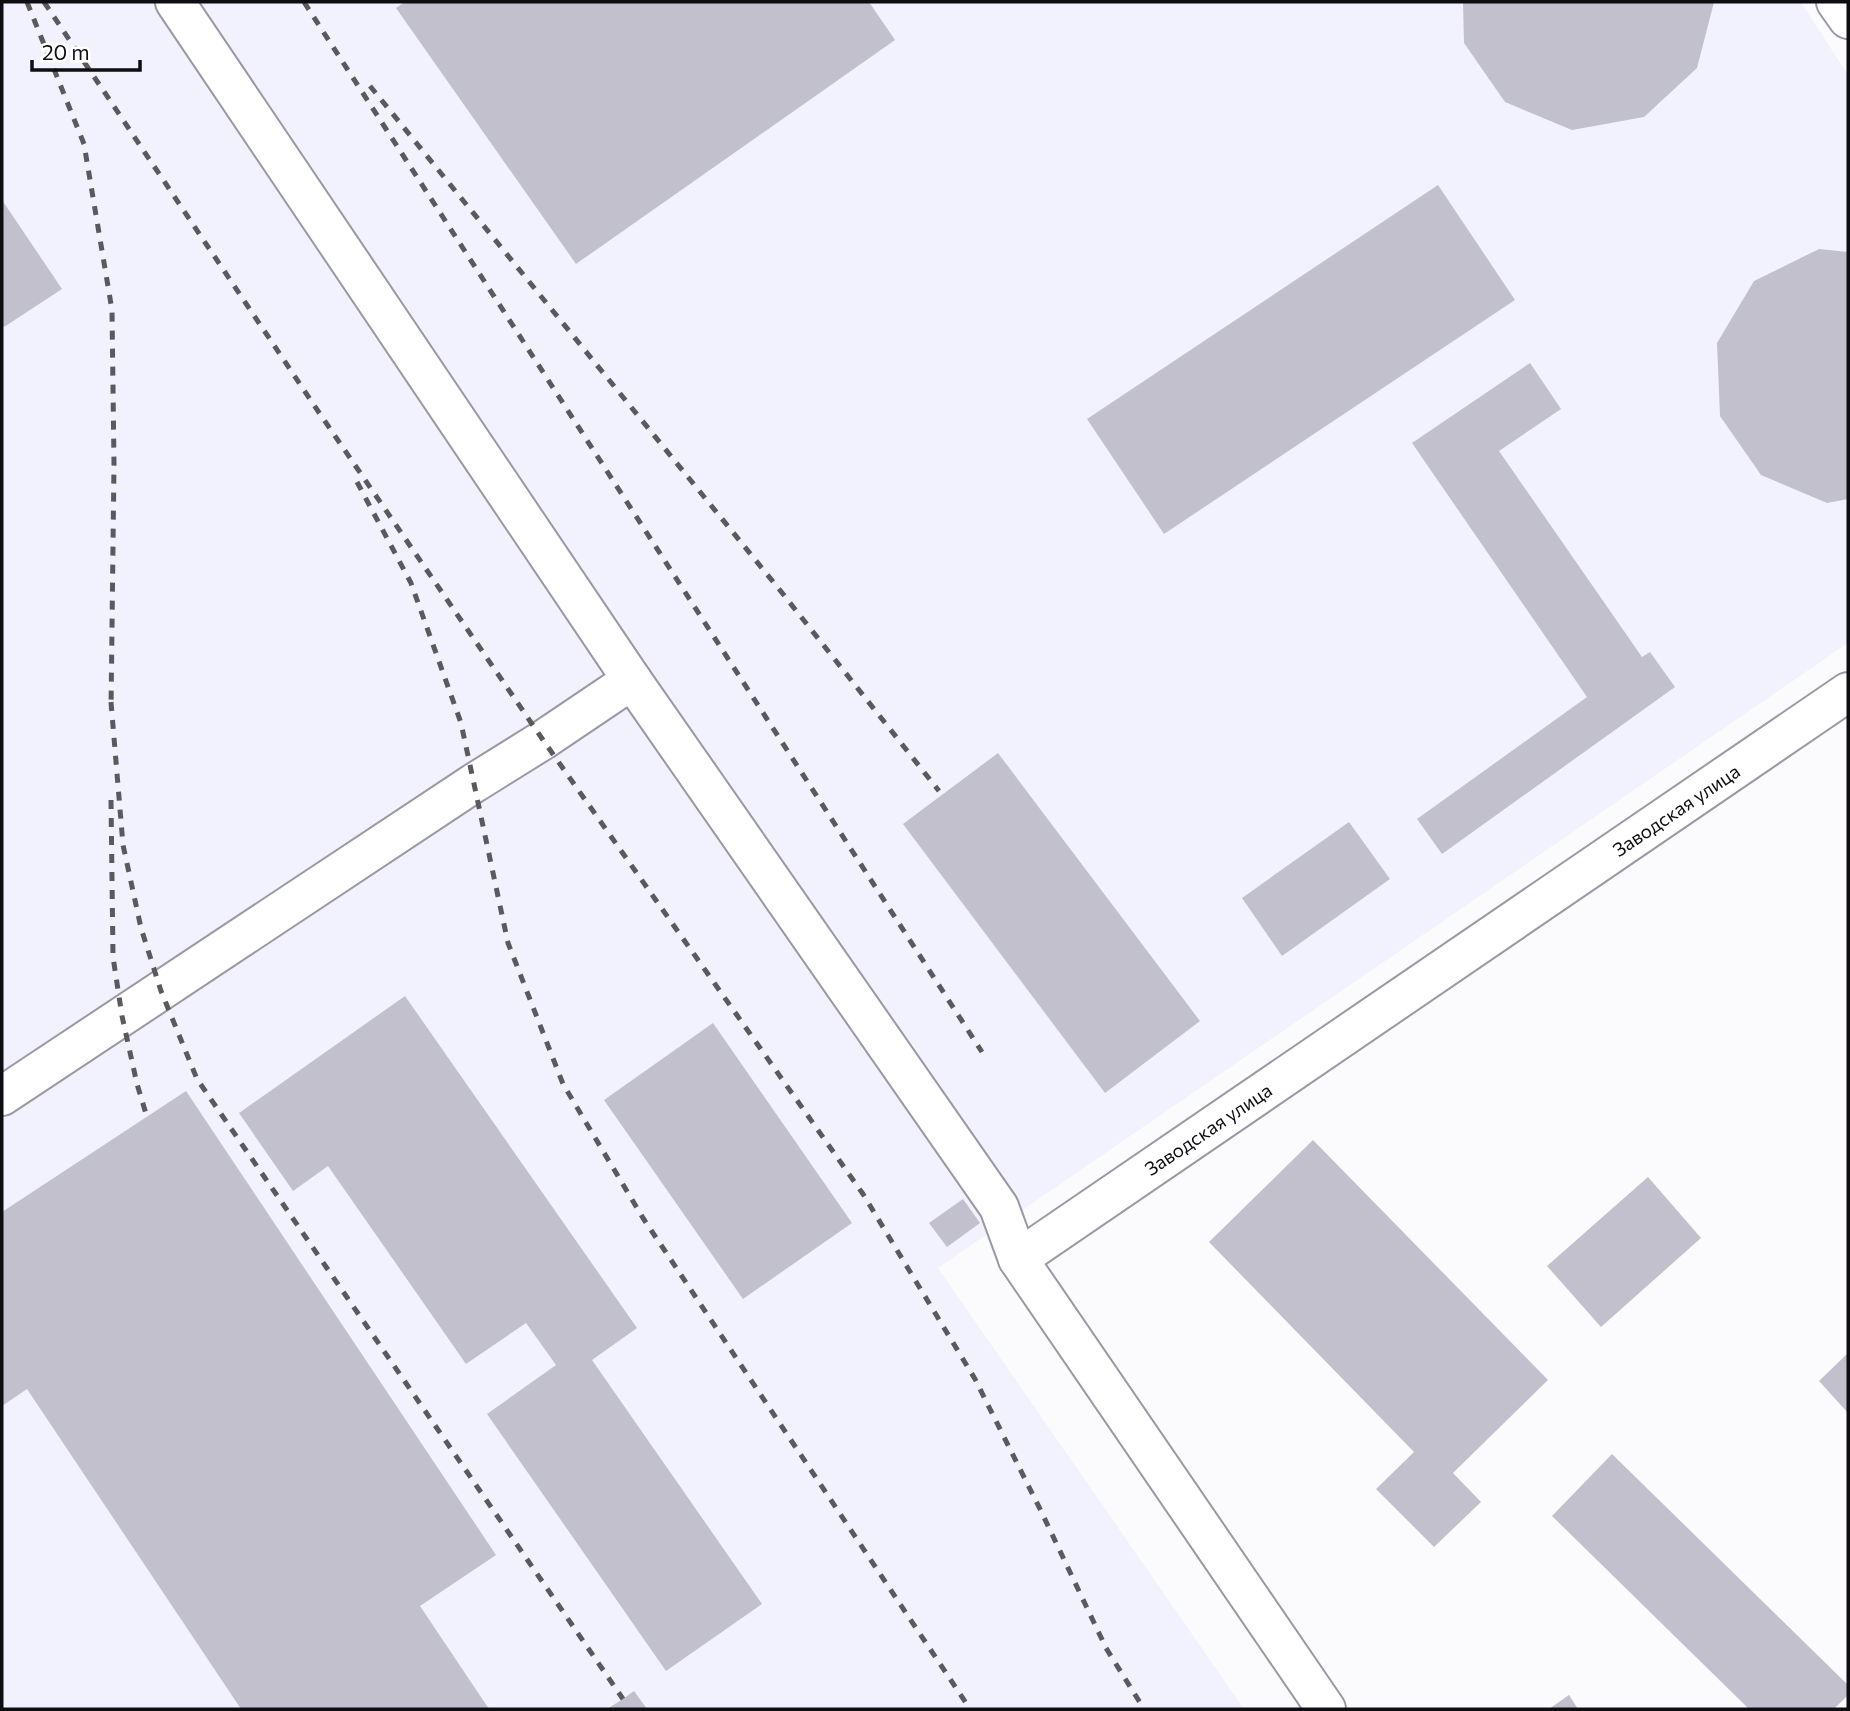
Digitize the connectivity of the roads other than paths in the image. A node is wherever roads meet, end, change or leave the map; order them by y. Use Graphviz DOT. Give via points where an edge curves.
graph roads {
  1 [pos="175,2"];
  2 [pos="1836,2"];
  3 [pos="1848,19"];
  4 [pos="632,680"];
  5 [pos="1848,692"];
  6 [pos="2,1096"];
  7 [pos="1018,1259"];
  8 [pos="1326,1709"];
  1 -- 4 [label="street"];
  2 -- 3 [label="street"];
  4 -- 6 [label="street"];
  4 -- 7 [label="street" via="999,1207"];
  5 -- 7 [label="street, Заводская улица"];
  7 -- 8 [label="street"];
}
